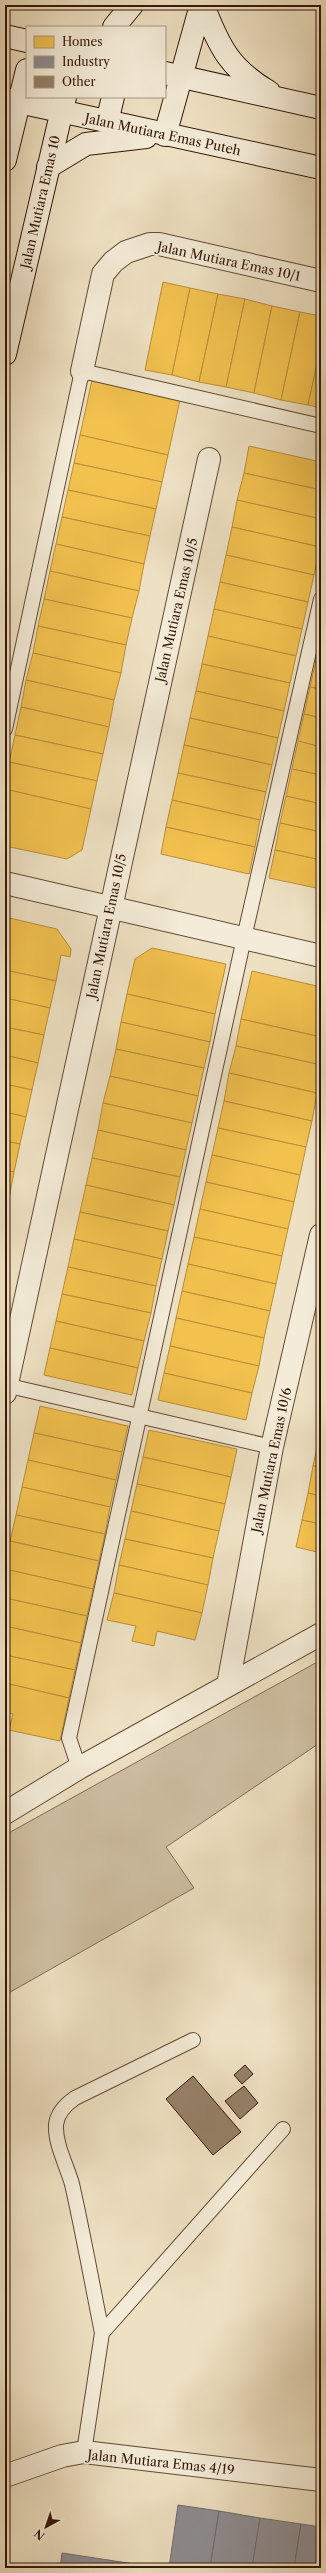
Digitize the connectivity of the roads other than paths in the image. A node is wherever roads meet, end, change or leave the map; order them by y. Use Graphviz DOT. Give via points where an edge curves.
graph roads {
  1 [pos="132,5"];
  2 [pos="138,5"];
  3 [pos="202,5"];
  4 [pos="115,26"];
  5 [pos="132,26"];
  6 [pos="5,36"];
  7 [pos="26,41"];
  8 [pos="26,72"];
  9 [pos="173,75"];
  10 [pos="113,98"];
  11 [pos="284,100"];
  12 [pos="12,101"];
  13 [pos="63,105"];
  14 [pos="321,108"];
  15 [pos="107,122"];
  16 [pos="165,136"];
  17 [pos="5,157"];
  18 [pos="48,167"];
  19 [pos="321,168"];
  20 [pos="321,281"];
  21 [pos="6,347"];
  22 [pos="82,371"];
  23 [pos="321,426"];
  24 [pos="209,459"];
  25 [pos="321,599"];
  26 [pos="5,729"];
  27 [pos="5,883"];
  28 [pos="109,908"];
  29 [pos="244,938"];
  30 [pos="321,956"];
  31 [pos="321,1235"];
  32 [pos="316,1284"];
  33 [pos="6,1388"];
  34 [pos="139,1416"];
  35 [pos="272,1446"];
  36 [pos="321,1634"];
  37 [pos="228,1685"];
  38 [pos="79,1768"];
  39 [pos="5,1813"];
  40 [pos="193,2040"];
  41 [pos="283,2129"];
  42 [pos="102,2332"];
  43 [pos="84,2452"];
  44 [pos="5,2476"];
  45 [pos="321,2480"];
  1 -- 4 [label="street"];
  2 -- 5 [label="street"];
  3 -- 9 [label="street"];
  3 -- 11 [label="street" via="215,38 228,60 249,80"];
  6 -- 7 [label="street"];
  8 -- 12 [label="street"];
  9 -- 11 [label="street"];
  9 -- 16 [label="street"];
  10 -- 15 [label="street"];
  11 -- 14 [label="street"];
  12 -- 13 [label="street, Jalan Mutiara Emas Puteh"];
  12 -- 17 [label="street"];
  13 -- 15 [label="street, Jalan Mutiara Emas Puteh"];
  13 -- 18 [label="street, Jalan Mutiara Emas 10"];
  15 -- 16 [label="street, Jalan Mutiara Emas Puteh"];
  16 -- 18 [label="street" via="86,144"];
  16 -- 19 [label="street, Jalan Mutiara Emas Puteh"];
  18 -- 21 [label="street, Jalan Mutiara Emas 10"];
  20 -- 22 [label="street, Jalan Mutiara Emas 10/1" via="159,244 133,248 119,257 103,274"];
  22 -- 23 [label="lane"];
  22 -- 26 [label="lane"];
  24 -- 28 [label="street, Jalan Mutiara Emas 10/5"];
  25 -- 29 [label="lane"];
  27 -- 28 [label="street"];
  28 -- 29 [label="street"];
  28 -- 33 [label="street, Jalan Mutiara Emas 10/5"];
  29 -- 30 [label="street"];
  29 -- 34 [label="lane"];
  31 -- 32 [label="street, Jalan Mutiara Emas 10/6"];
  32 -- 35 [label="street, Jalan Mutiara Emas 10/6"];
  33 -- 34 [label="lane"];
  34 -- 35 [label="lane"];
  34 -- 38 [label="lane" via="69,1738"];
  35 -- 37 [label="street, Jalan Mutiara Emas 10/6"];
  36 -- 37 [label="street"];
  37 -- 38 [label="street"];
  38 -- 39 [label="street"];
  40 -- 42 [label="lane" via="75,2098 65,2105 56,2125 72,2183"];
  41 -- 42 [label="lane"];
  42 -- 43 [label="lane"];
  43 -- 44 [label="street, Jalan Mutiara Emas 4/19" via="62,2456"];
  43 -- 45 [label="street, Jalan Mutiara Emas 4/19"];
}
